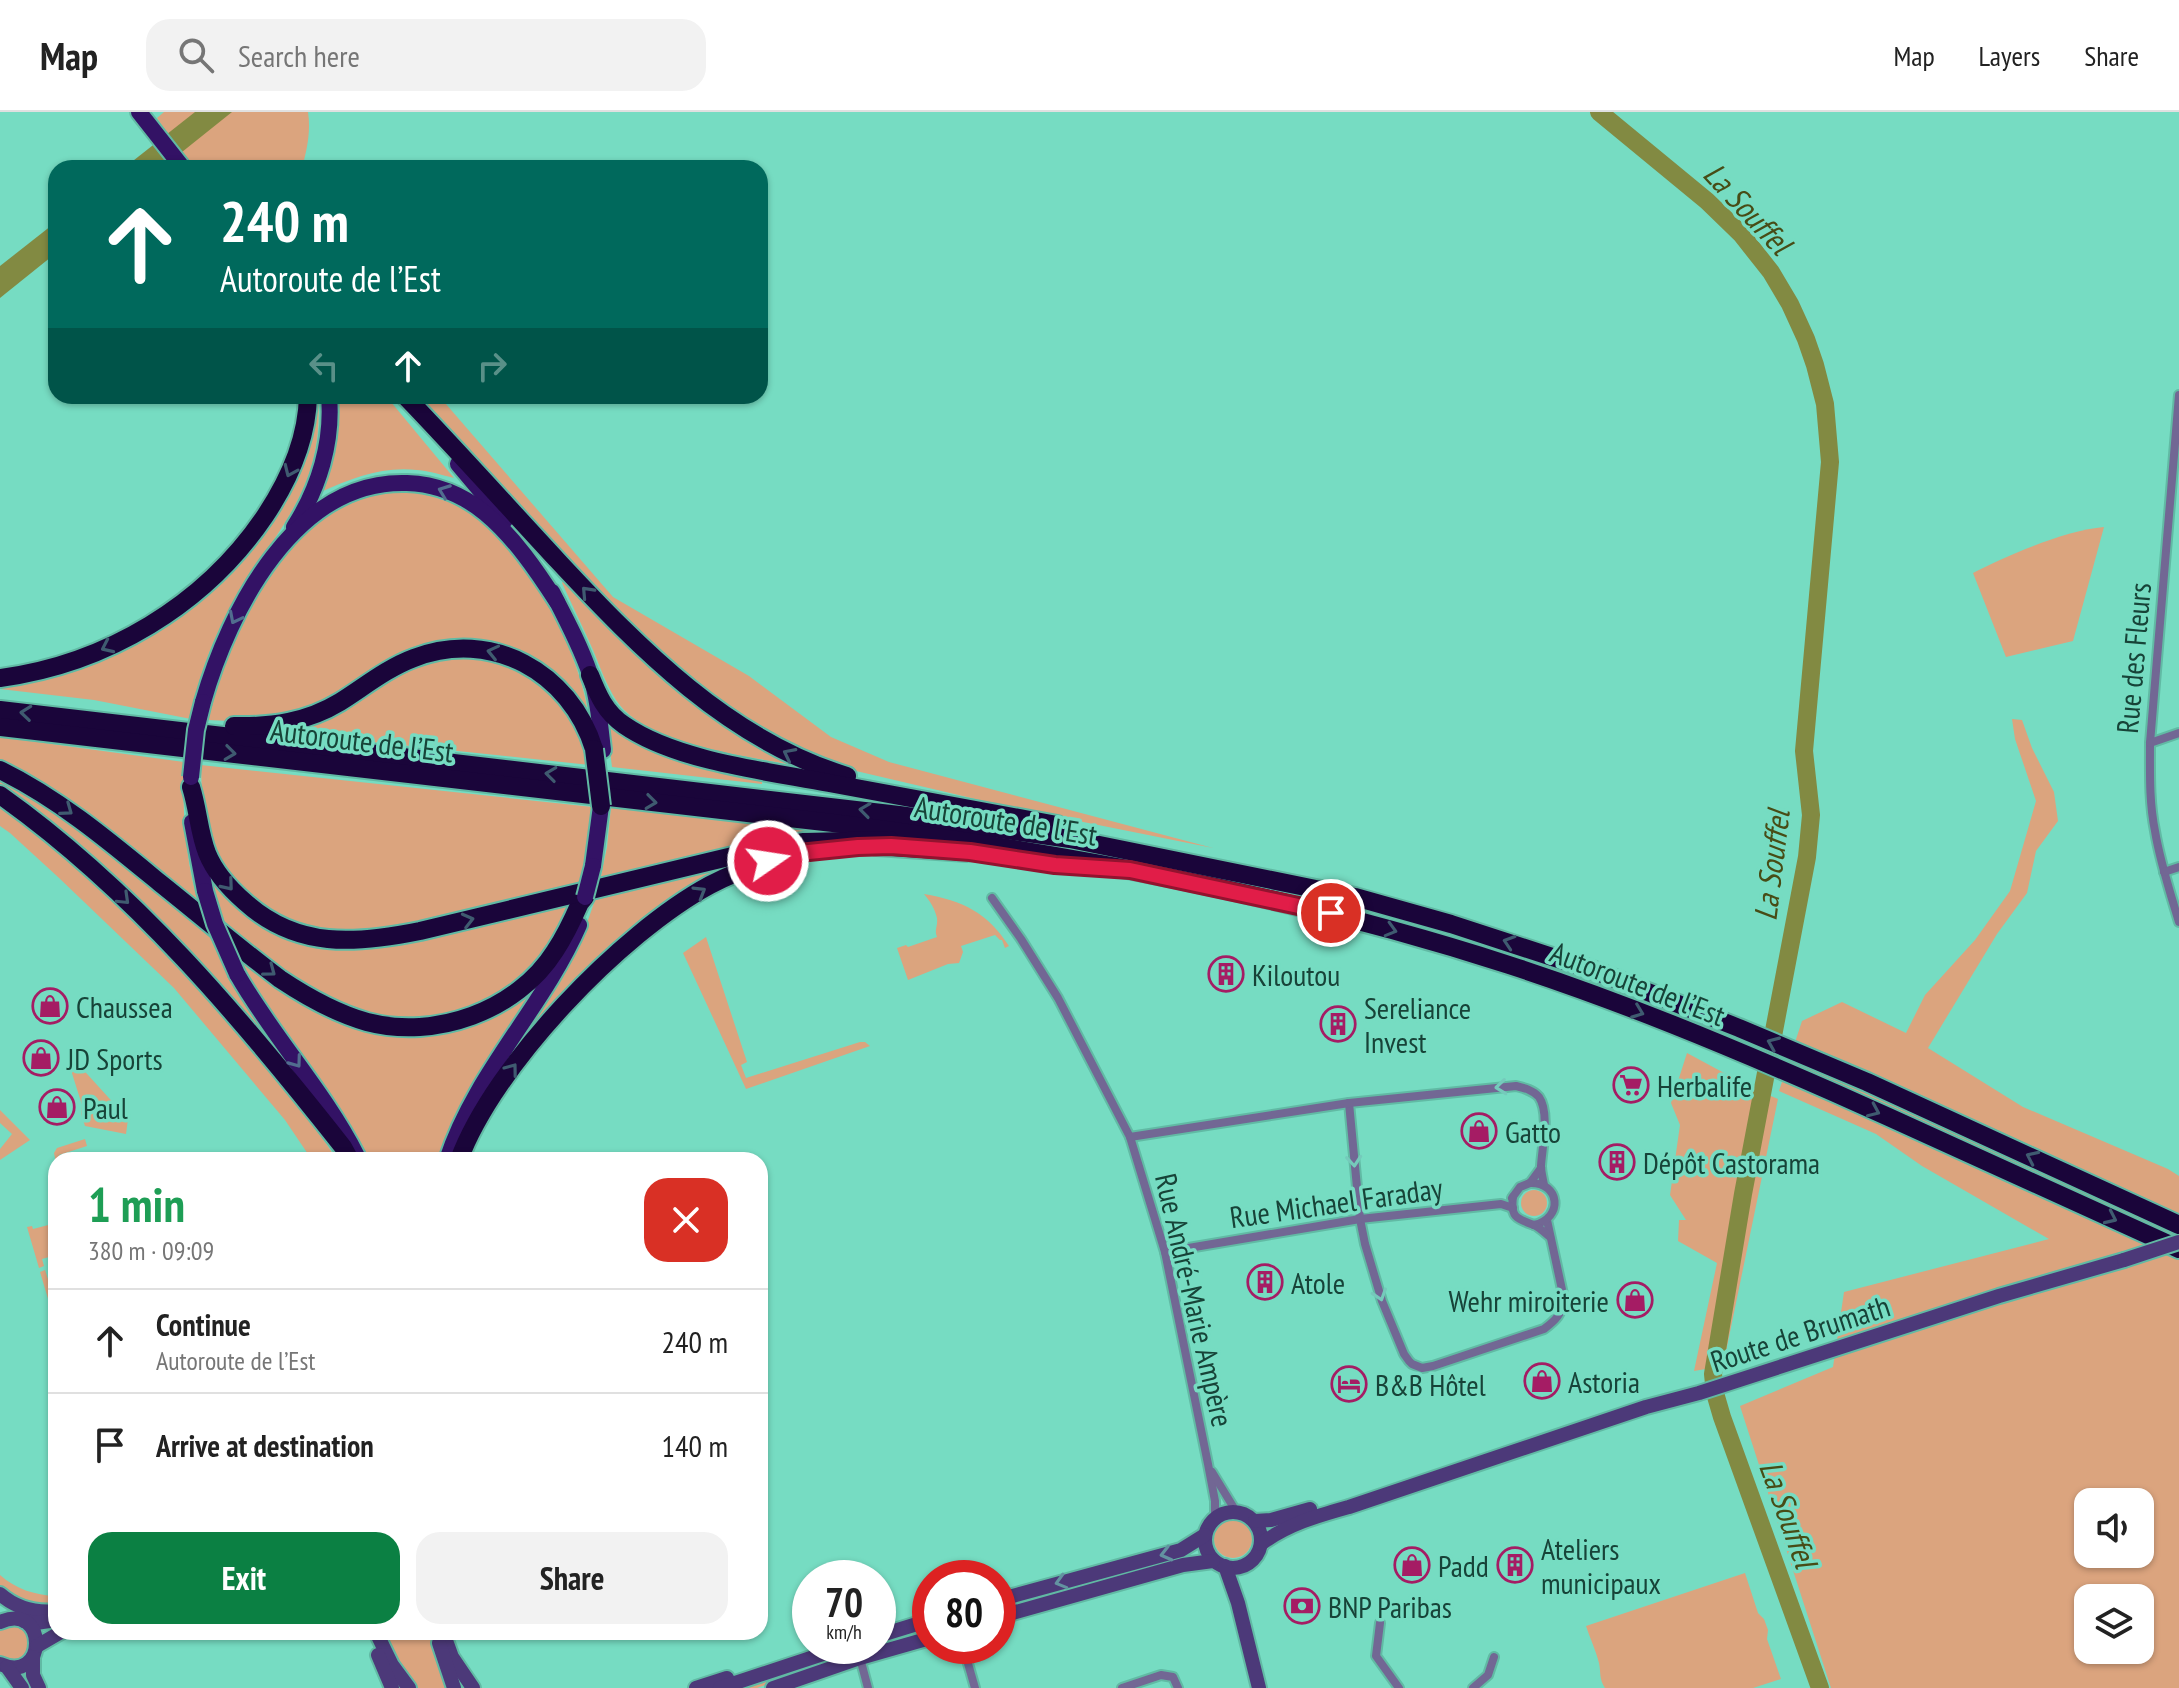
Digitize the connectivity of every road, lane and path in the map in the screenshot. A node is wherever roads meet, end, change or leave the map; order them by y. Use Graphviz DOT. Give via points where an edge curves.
graph roads {
  1 [pos="144,118"];
  2 [pos="177,160"];
  3 [pos="2179,395"];
  4 [pos="308,404"];
  5 [pos="329,404"];
  6 [pos="409,404"];
  7 [pos="410,404"];
  8 [pos="2166,550"];
  9 [pos="2179,551"];
  10 [pos="277,552"];
  11 [pos="557,602"];
  12 [pos="590,675"];
  13 [pos="0,678"];
  14 [pos="0,710"];
  15 [pos="0,727"];
  16 [pos="2179,733"];
  17 [pos="208,734"];
  18 [pos="2150,743"];
  19 [pos="598,749"];
  20 [pos="0,770"];
  21 [pos="191,782"];
  22 [pos="0,795"];
  23 [pos="946,804"];
  24 [pos="601,806"];
  25 [pos="970,852"];
  26 [pos="2179,867"];
  27 [pos="1130,870"];
  28 [pos="2164,872"];
  29 [pos="585,897"];
  30 [pos="1355,897"];
  31 [pos="992,898"];
  32 [pos="2179,922"];
  33 [pos="574,925"];
  34 [pos="1349,1103"];
  35 [pos="1130,1137"];
  36 [pos="346,1152"];
  37 [pos="354,1152"];
  38 [pos="451,1152"];
  39 [pos="463,1152"];
  40 [pos="1541,1168"];
  41 [pos="1530,1183"];
  42 [pos="1544,1185"];
  43 [pos="1513,1197"];
  44 [pos="1501,1204"];
  45 [pos="1513,1208"];
  46 [pos="1360,1219"];
  47 [pos="1547,1220"];
  48 [pos="1534,1225"];
  49 [pos="2179,1225"];
  50 [pos="1550,1237"];
  51 [pos="2179,1242"];
  52 [pos="2179,1249"];
  53 [pos="1165,1252"];
  54 [pos="1208,1464"];
  55 [pos="1438,1477"];
  56 [pos="1237,1513"];
  57 [pos="1215,1519"];
  58 [pos="1255,1521"];
  59 [pos="1205,1535"];
  60 [pos="1261,1544"];
  61 [pos="1219,1563"];
  62 [pos="1245,1565"];
  63 [pos="1150,1576"];
  64 [pos="0,1594"];
  65 [pos="1016,1595"];
  66 [pos="1238,1603"];
  67 [pos="48,1612"];
  68 [pos="1016,1612"];
  69 [pos="1016,1618"];
  70 [pos="9,1619"];
  71 [pos="48,1621"];
  72 [pos="1380,1623"];
  73 [pos="51,1640"];
  74 [pos="374,1640"];
  75 [pos="378,1640"];
  76 [pos="439,1640"];
  77 [pos="446,1640"];
  78 [pos="35,1652"];
  79 [pos="1494,1657"];
  80 [pos="792,1664"];
  81 [pos="844,1664"];
  82 [pos="862,1664"];
  83 [pos="968,1664"];
  84 [pos="3,1666"];
  85 [pos="755,1676"];
  86 [pos="790,1685"];
  87 [pos="22,1688"];
  88 [pos="39,1688"];
  89 [pos="392,1688"];
  90 [pos="409,1688"];
  91 [pos="454,1688"];
  92 [pos="473,1688"];
  93 [pos="696,1688"];
  94 [pos="720,1688"];
  95 [pos="773,1688"];
  96 [pos="868,1688"];
  97 [pos="975,1688"];
  98 [pos="1122,1688"];
  99 [pos="1178,1688"];
  100 [pos="1259,1688"];
  101 [pos="1399,1688"];
  102 [pos="1473,1688"];
  1 -- 2 [label="main road"];
  3 -- 8 [label="street, Rue des Fleurs"];
  4 -- 13 [label="highway, one-way" via="300,447 287,478 252,534 213,578 158,620 115,644 58,666"];
  5 -- 10 [label="main road" via="330,432 321,469"];
  6 -- 11 [label="main road" via="517,535"];
  23 -- 7 [label="highway, one-way" via="807,762 755,736 703,698 601,607"];
  8 -- 9 [label="street"];
  8 -- 18 [label="street, Rue des Fleurs"];
  11 -- 10 [label="main road, one-way" via="484,512 432,486 394,482 347,495 303,525"];
  10 -- 21 [label="main road, one-way, bridge" via="233,620 218,655 196,730"];
  11 -- 12 [label="main road"];
  12 -- 19 [label="main road"];
  12 -- 23 [label="highway" via="614,718 669,747 751,768"];
  17 -- 14 [label="highway, Autoroute de l’Est, one-way"];
  15 -- 27 [label="highway, Autoroute de l’Est, one-way" via="833,823"];
  16 -- 18 [label="street"];
  19 -- 17 [label="highway, one-way" via="571,701 541,673 509,656 478,649 413,658 318,714"];
  30 -- 17 [label="highway, Autoroute de l’Est, one-way" via="1024,832"];
  18 -- 28 [label="street, Rue des Fleurs" via="2150,788"];
  19 -- 24 [label="highway, bridge"];
  20 -- 33 [label="highway, one-way" via="81,820 280,979 329,1008 370,1022 429,1026 487,1009 542,969"];
  21 -- 25 [label="highway, one-way" via="206,852 237,896 288,930 346,942 420,931 804,842 890,840"];
  21 -- 37 [label="main road, one-way, bridge" via="195,845 205,891 237,974"];
  22 -- 36 [label="highway, one-way" via="90,867 184,959"];
  23 -- 30 [label="highway" via="1088,831"];
  24 -- 29 [label="main road, bridge"];
  25 -- 27 [label="highway"];
  39 -- 25 [label="highway, one-way" via="503,1080 556,1016 634,939 710,885 799,853 891,846"];
  26 -- 28 [label="street"];
  27 -- 52 [label="highway, Autoroute de l’Est, one-way" via="1331,913 1587,992 1734,1049"];
  28 -- 32 [label="street, Rue des Fleurs"];
  29 -- 33 [label="highway"];
  49 -- 30 [label="highway, Autoroute de l’Est, one-way" via="1739,1028 1592,970"];
  31 -- 35 [label="street, Rue André-Marie Ampère" via="1058,998"];
  33 -- 38 [label="main road" via="563,959 473,1101"];
  34 -- 35 [label="street"];
  40 -- 34 [label="street, one-way" via="1543,1107 1530,1090 1516,1086"];
  34 -- 46 [label="street, one-way"];
  35 -- 53 [label="street, Rue André-Marie Ampère"];
  40 -- 41 [label="street"];
  40 -- 42 [label="street"];
  41 -- 42 [label="street"];
  41 -- 43 [label="street"];
  42 -- 47 [label="street" via="1554,1200"];
  43 -- 44 [label="street"];
  43 -- 45 [label="street"];
  44 -- 45 [label="street, Rue Michael Faraday"];
  44 -- 46 [label="street, Rue Michael Faraday"];
  45 -- 48 [label="street" via="1518,1218"];
  46 -- 50 [label="street, one-way" via="1398,1341 1412,1364 1422,1368 1555,1321 1564,1299"];
  46 -- 53 [label="street, Rue Michael Faraday"];
  47 -- 48 [label="street"];
  47 -- 50 [label="street"];
  48 -- 50 [label="street"];
  51 -- 55 [label="main road, Route de Brumath, bridge"];
  53 -- 54 [label="street, Rue André-Marie Ampère"];
  54 -- 56 [label="street, Rue André-Marie Ampère"];
  54 -- 57 [label="street, Rue André-Marie Ampère"];
  55 -- 58 [label="main road, Route de Brumath"];
  55 -- 60 [label="main road, Route de Brumath" via="1303,1521"];
  56 -- 57 [label="main road"];
  56 -- 58 [label="main road"];
  57 -- 59 [label="main road"];
  58 -- 60 [label="main road"];
  59 -- 61 [label="main road" via="1208,1552"];
  59 -- 65 [label="main road, one-way" via="1181,1550"];
  60 -- 62 [label="main road"];
  61 -- 62 [label="main road"];
  61 -- 63 [label="main road" via="1183,1565"];
  61 -- 66 [label="main road"];
  62 -- 66 [label="main road"];
  63 -- 68 [label="main road"];
  63 -- 69 [label="main road" via="1144,1585"];
  64 -- 67 [label="main road" via="23,1608"];
  66 -- 100 [label="main road"];
  70 -- 71 [label="main road"];
  70 -- 78 [label="main road" via="33,1629"];
  72 -- 101 [label="street" via="1376,1656"];
  73 -- 78 [label="main road"];
  74 -- 89 [label="main road"];
  75 -- 90 [label="main road"];
  76 -- 91 [label="main road"];
  77 -- 92 [label="main road"];
  78 -- 84 [label="main road" via="24,1665"];
  78 -- 88 [label="main road" via="33,1675"];
  79 -- 102 [label="street" via="1488,1675"];
  80 -- 85 [label="main road"];
  81 -- 86 [label="main road"];
  82 -- 96 [label="street"];
  83 -- 97 [label="street"];
  84 -- 87 [label="main road"];
  85 -- 93 [label="main road" via="737,1675"];
  85 -- 94 [label="main road"];
  86 -- 95 [label="main road"];
  98 -- 99 [label="street" via="1161,1675 1173,1677"];
}
